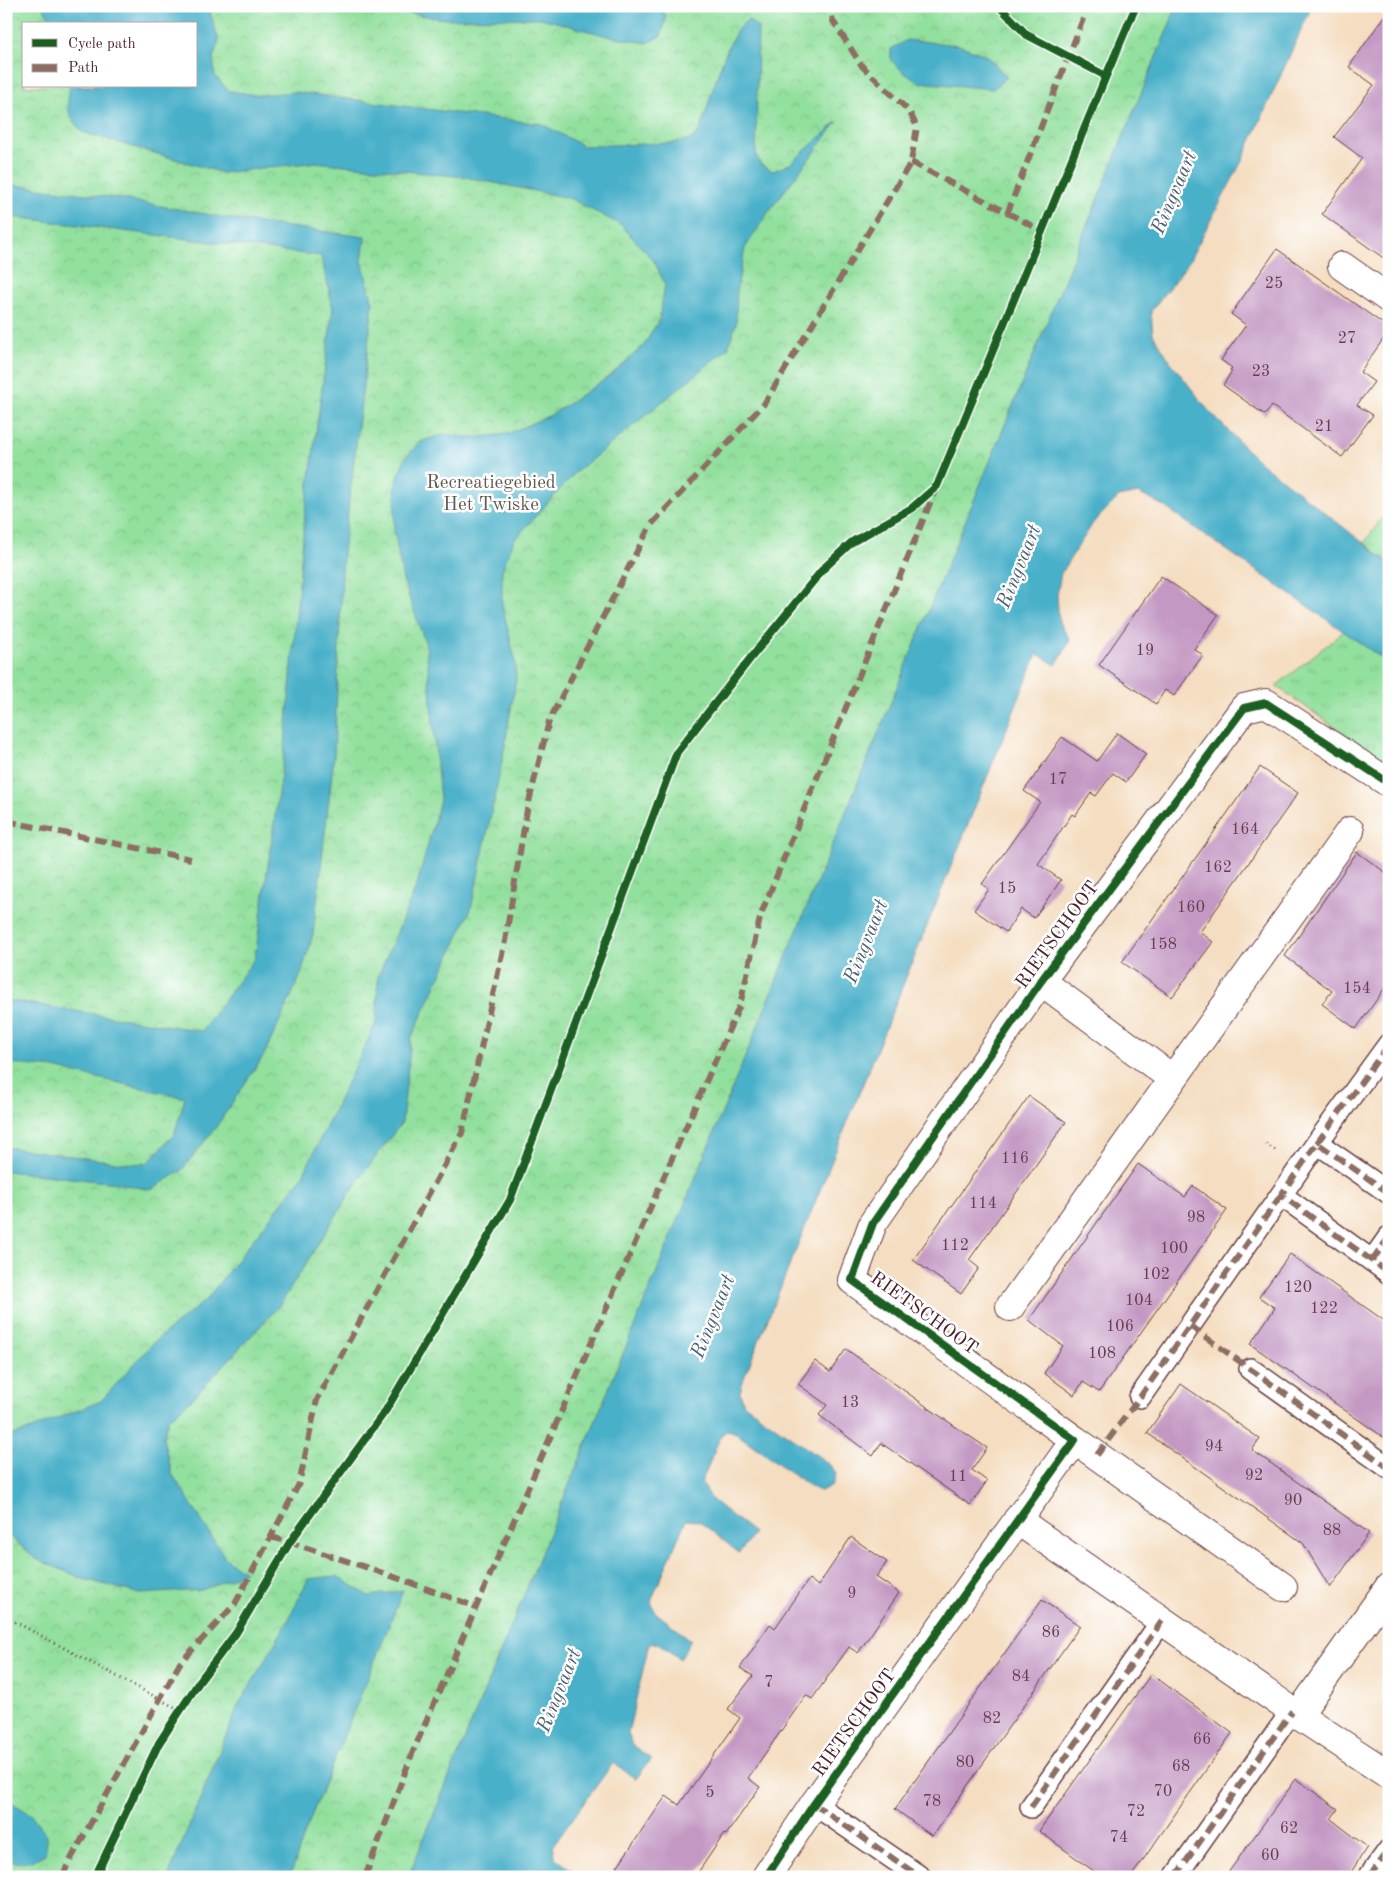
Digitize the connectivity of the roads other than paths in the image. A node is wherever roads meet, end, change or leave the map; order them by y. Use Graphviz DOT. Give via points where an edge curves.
graph roads {
  1 [pos="1342,266"];
  2 [pos="1389,299"];
  3 [pos="1389,783"];
  4 [pos="1350,831"];
  5 [pos="1041,981"];
  6 [pos="1389,1044"];
  7 [pos="1173,1078"];
  8 [pos="1317,1143"];
  9 [pos="1389,1193"];
  10 [pos="1281,1195"];
  11 [pos="1389,1237"];
  12 [pos="1380,1267"];
  13 [pos="1010,1307"];
  14 [pos="1250,1369"];
  15 [pos="1140,1397"];
  16 [pos="1075,1440"];
  17 [pos="1389,1468"];
  18 [pos="1017,1520"];
  19 [pos="1389,1586"];
  20 [pos="1283,1587"];
  21 [pos="1162,1621"];
  22 [pos="1295,1713"];
  23 [pos="1389,1775"];
  24 [pos="814,1804"];
  25 [pos="1031,1807"];
  26 [pos="1389,1850"];
  27 [pos="766,1877"];
  28 [pos="920,1877"];
  29 [pos="1175,1877"];
  30 [pos="1369,1877"];
  1 -- 2 [label="street"];
  3 -- 5 [label="street, RIETSCHOOT" via="1266,703 1244,708"];
  4 -- 7 [label="street"];
  5 -- 7 [label="street, RIETSCHOOT"];
  5 -- 16 [label="street, RIETSCHOOT" via="873,1223 852,1280"];
  6 -- 8 [label="street"];
  7 -- 13 [label="street"];
  8 -- 9 [label="street"];
  8 -- 10 [label="street"];
  10 -- 12 [label="street"];
  10 -- 15 [label="street"];
  11 -- 12 [label="street"];
  14 -- 17 [label="street"];
  16 -- 18 [label="street, RIETSCHOOT"];
  16 -- 20 [label="street, RIETSCHOOT"];
  18 -- 21 [label="street"];
  18 -- 24 [label="street, RIETSCHOOT"];
  19 -- 22 [label="street"];
  21 -- 22 [label="street"];
  21 -- 25 [label="street"];
  22 -- 23 [label="street"];
  22 -- 29 [label="street"];
  24 -- 27 [label="street, RIETSCHOOT"];
  24 -- 28 [label="street"];
  26 -- 30 [label="street"];
}
